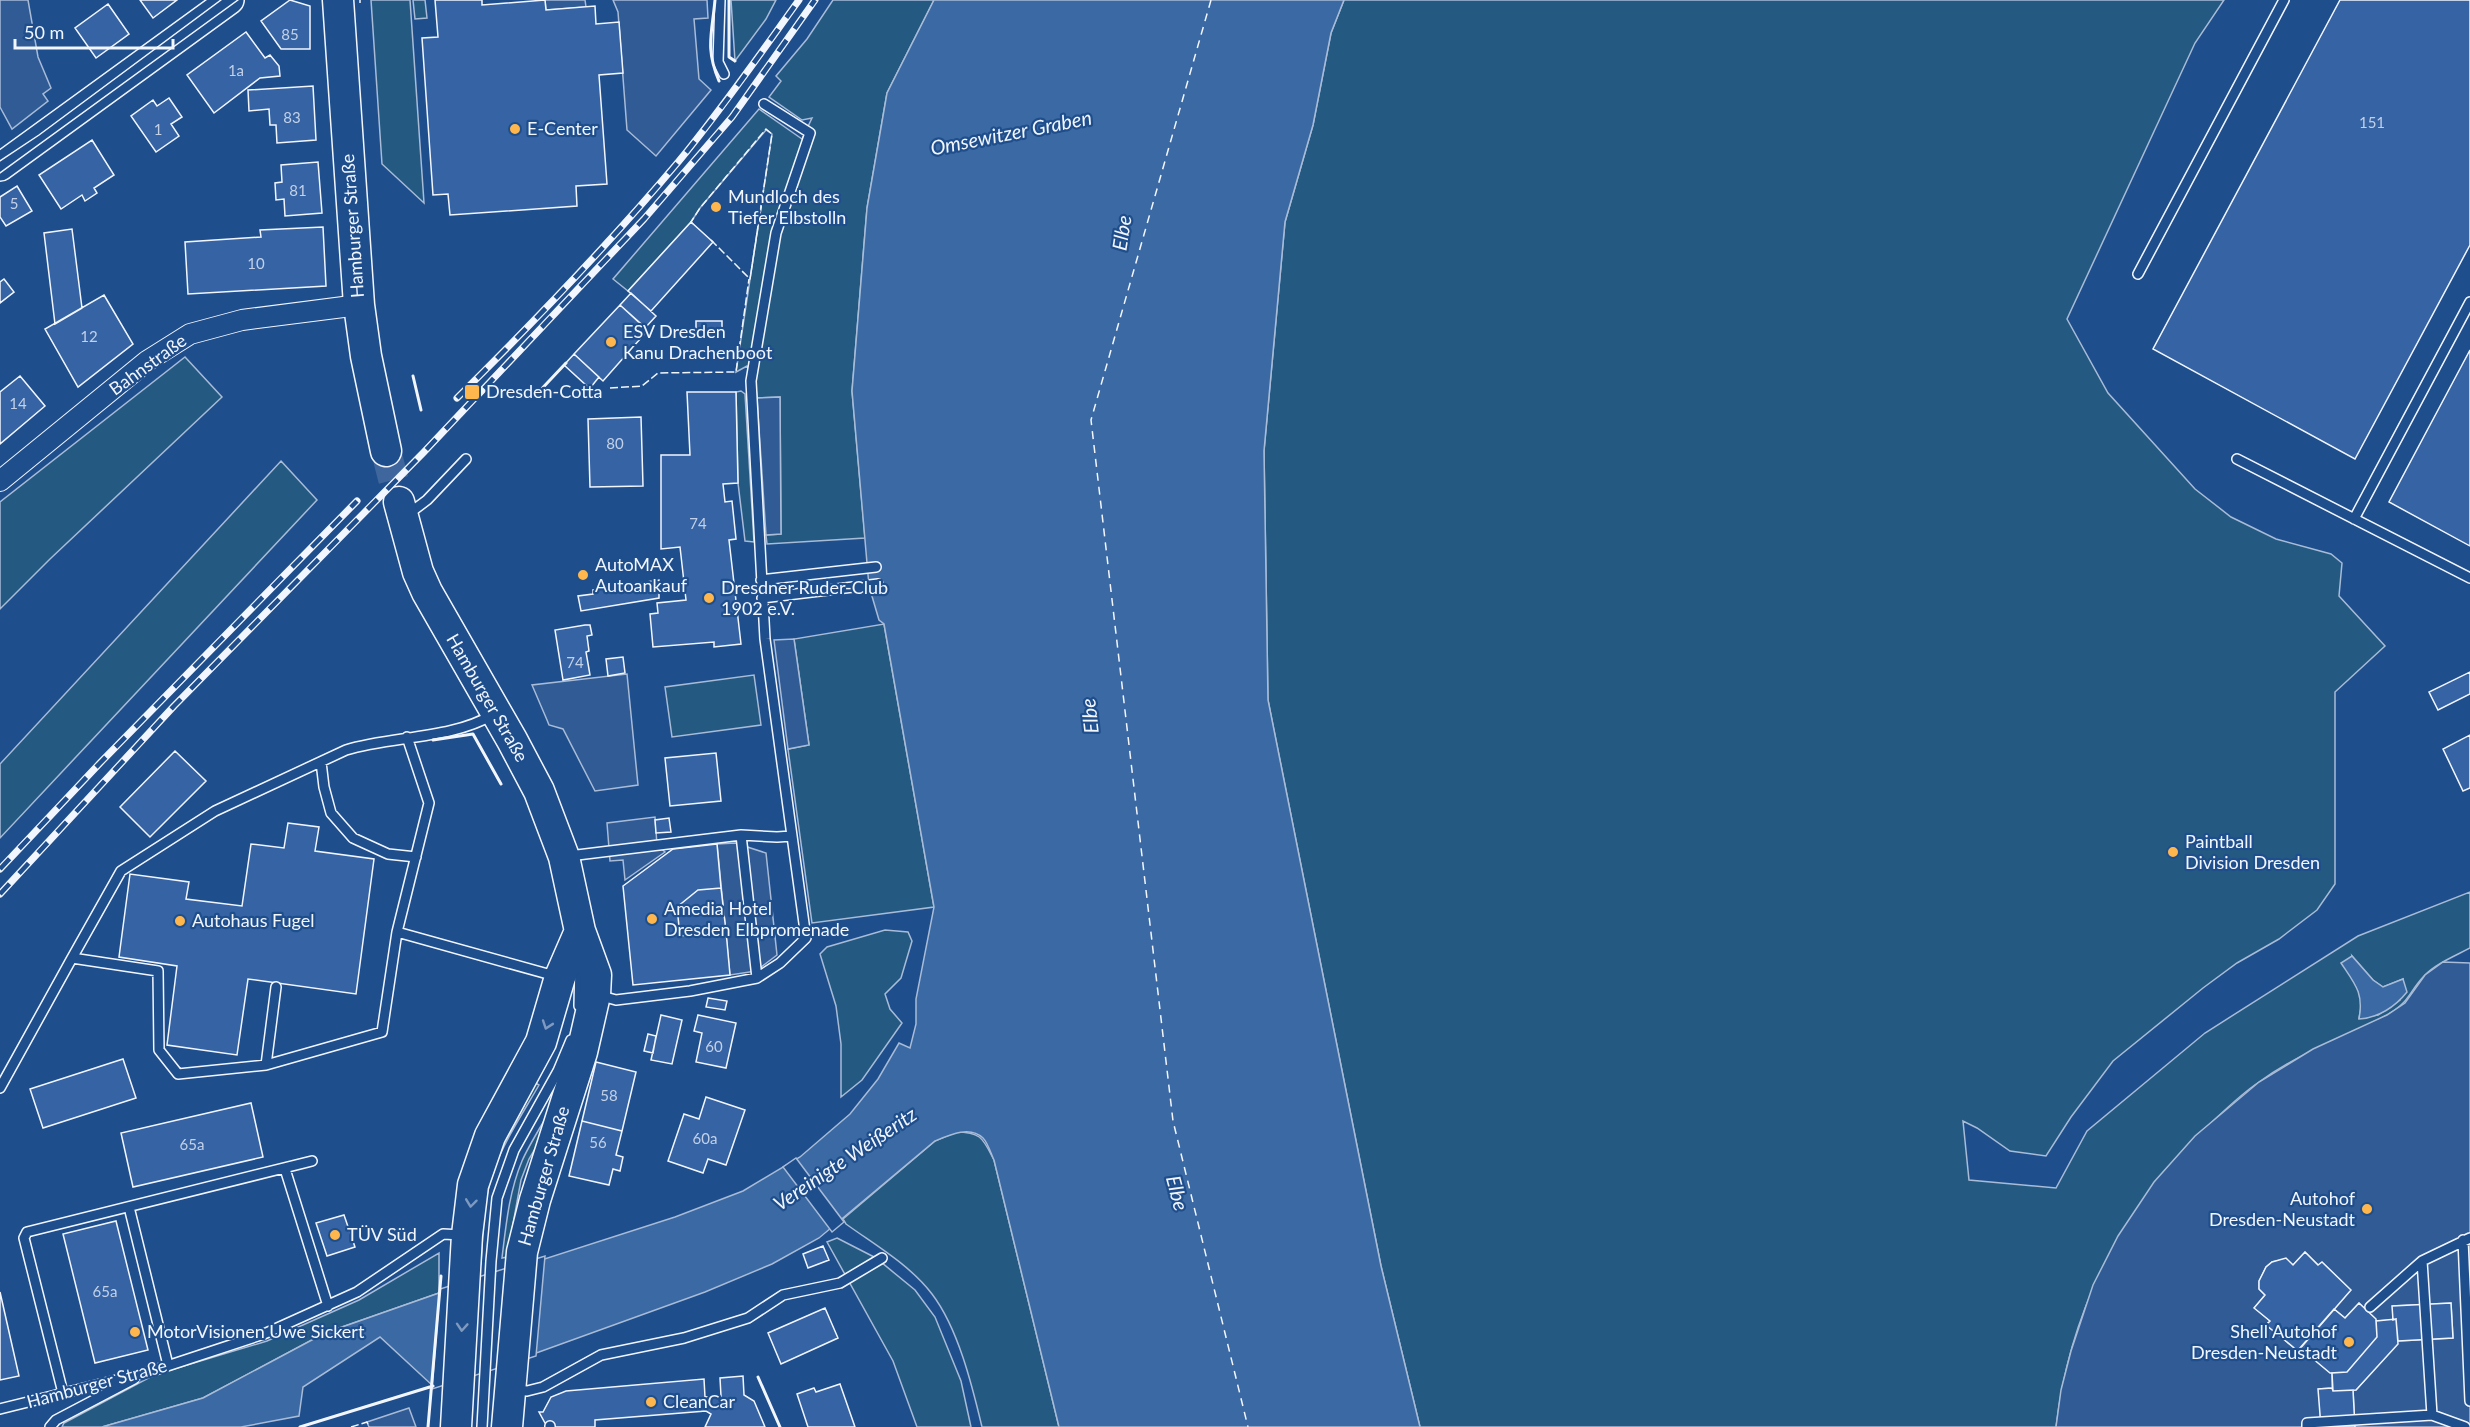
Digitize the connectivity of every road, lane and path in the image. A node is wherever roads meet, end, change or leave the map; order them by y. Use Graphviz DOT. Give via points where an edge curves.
graph roads {
  1 [pos="230,0"];
  2 [pos="338,0"];
  3 [pos="720,0"];
  4 [pos="2284,0"];
  5 [pos="724,74"];
  6 [pos="764,104"];
  7 [pos="0,167"];
  8 [pos="2138,274"];
  9 [pos="2470,302"];
  10 [pos="359,306"];
  11 [pos="386,451"];
  12 [pos="466,459"];
  13 [pos="2237,459"];
  14 [pos="0,481"];
  15 [pos="401,510"];
  16 [pos="2354,519"];
  17 [pos="876,567"];
  18 [pos="2470,578"];
  19 [pos="761,580"];
  20 [pos="878,585"];
  21 [pos="762,598"];
  22 [pos="496,713"];
  23 [pos="407,737"];
  24 [pos="321,762"];
  25 [pos="741,835"];
  26 [pos="792,836"];
  27 [pos="564,857"];
  28 [pos="416,858"];
  29 [pos="580,931"];
  30 [pos="397,932"];
  31 [pos="72,958"];
  32 [pos="560,977"];
  33 [pos="757,978"];
  34 [pos="276,987"];
  35 [pos="587,1003"];
  36 [pos="573,1032"];
  37 [pos="266,1065"];
  38 [pos="0,1088"];
  39 [pos="312,1161"];
  40 [pos="285,1169"];
  41 [pos="129,1207"];
  42 [pos="467,1235"];
  43 [pos="2466,1239"];
  44 [pos="882,1258"];
  45 [pos="2422,1262"];
  46 [pos="478,1265"];
  47 [pos="328,1306"];
  48 [pos="2370,1307"];
  49 [pos="168,1365"];
  50 [pos="144,1373"];
  51 [pos="491,1383"];
  52 [pos="63,1393"];
  53 [pos="2470,1401"];
  54 [pos="0,1409"];
  55 [pos="2432,1415"];
  56 [pos="50,1427"];
  57 [pos="456,1427"];
  58 [pos="482,1427"];
  59 [pos="507,1427"];
  60 [pos="2307,1427"];
  61 [pos="2465,1427"];
  1 -- 7 [label="main road"];
  2 -- 10 [label="main road, Hamburger Straße"];
  3 -- 5 [label="lane" via="718,62"];
  4 -- 8 [label="lane"];
  6 -- 19 [label="lane" via="810,134 776,233 751,381"];
  9 -- 16 [label="lane"];
  10 -- 11 [label="main road, Hamburger Straße"];
  10 -- 14 [label="street, Bahnstraße" via="242,320 190,334 147,361"];
  12 -- 15 [label="lane" via="427,500"];
  13 -- 16 [label="lane"];
  15 -- 22 [label="main road, Hamburger Straße" via="427,592"];
  16 -- 18 [label="lane"];
  17 -- 19 [label="lane"];
  19 -- 21 [label="lane"];
  20 -- 21 [label="lane"];
  21 -- 26 [label="lane"];
  22 -- 23 [label="lane" via="469,727"];
  22 -- 27 [label="main road, Hamburger Straße" via="539,791"];
  23 -- 24 [label="lane" via="366,744"];
  23 -- 28 [label="lane" via="429,803"];
  24 -- 28 [label="lane" via="331,813 353,838 388,854"];
  24 -- 31 [label="lane" via="215,811 121,871"];
  25 -- 26 [label="lane"];
  25 -- 27 [label="lane"];
  25 -- 33 [label="lane"];
  26 -- 33 [label="lane" via="806,938"];
  27 -- 29 [label="main road, Hamburger Straße"];
  28 -- 30 [label="lane"];
  29 -- 32 [label="main road, Hamburger Straße"];
  29 -- 35 [label="main road, Hamburger Straße" via="596,975"];
  30 -- 32 [label="lane"];
  30 -- 37 [label="lane" via="382,1032"];
  31 -- 37 [label="lane" via="158,971 159,1050 178,1074"];
  31 -- 38 [label="lane"];
  32 -- 42 [label="main road, Hamburger Straße, one-way" via="541,1042 490,1136 473,1185"];
  33 -- 35 [label="lane" via="690,991"];
  34 -- 37 [label="lane"];
  35 -- 51 [label="main road, Hamburger Straße" via="582,1052 534,1200"];
  36 -- 46 [label="lane" via="558,1071 504,1174"];
  39 -- 40 [label="lane"];
  40 -- 41 [label="lane"];
  40 -- 47 [label="lane"];
  41 -- 49 [label="lane"];
  41 -- 52 [label="lane" via="35,1229 24,1238"];
  42 -- 46 [label="main road, Hamburger Straße"];
  42 -- 47 [label="lane, Hamburger Straße" via="443,1234 357,1292"];
  43 -- 45 [label="lane"];
  43 -- 53 [label="lane"];
  44 -- 51 [label="lane" via="840,1282 783,1295 748,1318 684,1338 601,1355 543,1387 527,1391"];
  45 -- 48 [label="lane"];
  45 -- 55 [label="lane"];
  46 -- 51 [label="main road, Hamburger Straße"];
  47 -- 49 [label="lane, Hamburger Straße" via="264,1334"];
  49 -- 50 [label="lane, Hamburger Straße"];
  50 -- 52 [label="lane, Hamburger Straße"];
  50 -- 56 [label="lane" via="56,1420"];
  51 -- 57 [label="main road, Hamburger Straße"];
  51 -- 58 [label="lane"];
  51 -- 59 [label="main road, Hamburger Straße"];
  52 -- 54 [label="lane, Hamburger Straße"];
  55 -- 60 [label="lane" via="2307,1423"];
  55 -- 61 [label="lane"];
}
